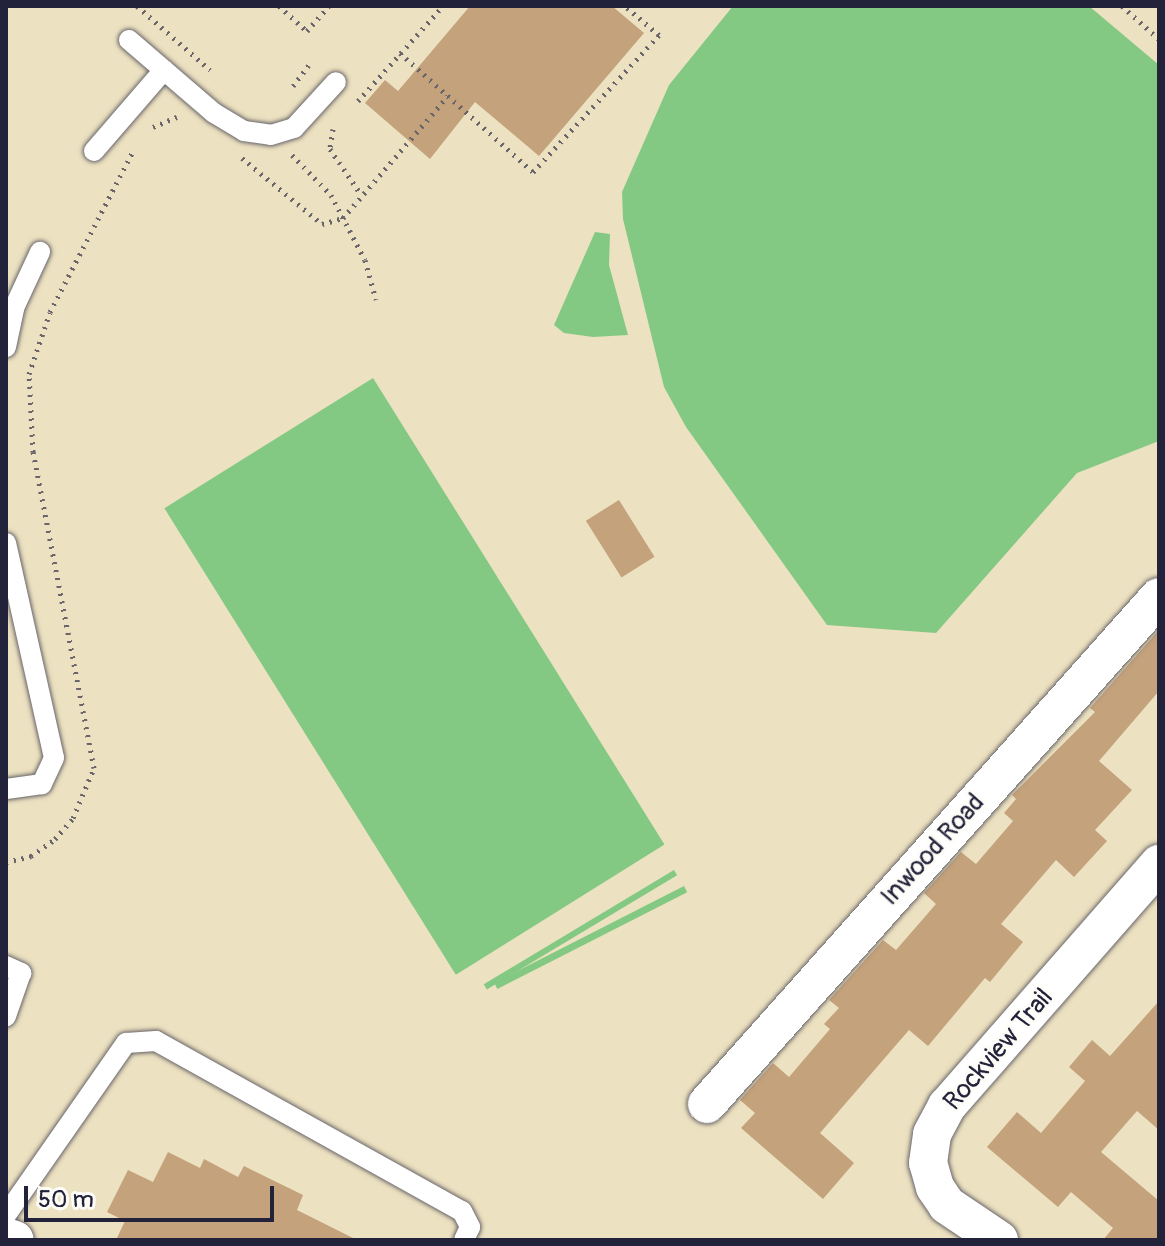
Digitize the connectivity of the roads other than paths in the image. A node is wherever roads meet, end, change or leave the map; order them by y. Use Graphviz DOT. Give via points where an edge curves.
graph roads {
  1 [pos="129,40"];
  2 [pos="164,70"];
  3 [pos="336,82"];
  4 [pos="94,151"];
  5 [pos="40,252"];
  6 [pos="6,347"];
  7 [pos="6,543"];
  8 [pos="1159,597"];
  9 [pos="6,789"];
  10 [pos="1159,864"];
  11 [pos="6,966"];
  12 [pos="6,1016"];
  13 [pos="707,1104"];
  14 [pos="6,1215"];
  15 [pos="6,1237"];
  16 [pos="15,1240"];
  17 [pos="464,1240"];
  18 [pos="999,1240"];
  1 -- 2 [label="lane"];
  2 -- 3 [label="lane" via="244,131 271,135 294,128"];
  2 -- 4 [label="lane"];
  5 -- 6 [label="lane" via="14,308"];
  7 -- 9 [label="lane" via="54,758 42,784"];
  8 -- 13 [label="street, Inwood Road"];
  10 -- 18 [label="street, Rockview Trail" via="947,1106 932,1134 928,1163 935,1187 947,1205"];
  11 -- 12 [label="lane" via="21,973"];
  14 -- 17 [label="lane" via="126,1043 156,1041 462,1211 470,1227"];
  15 -- 16 [label="street"];
}
